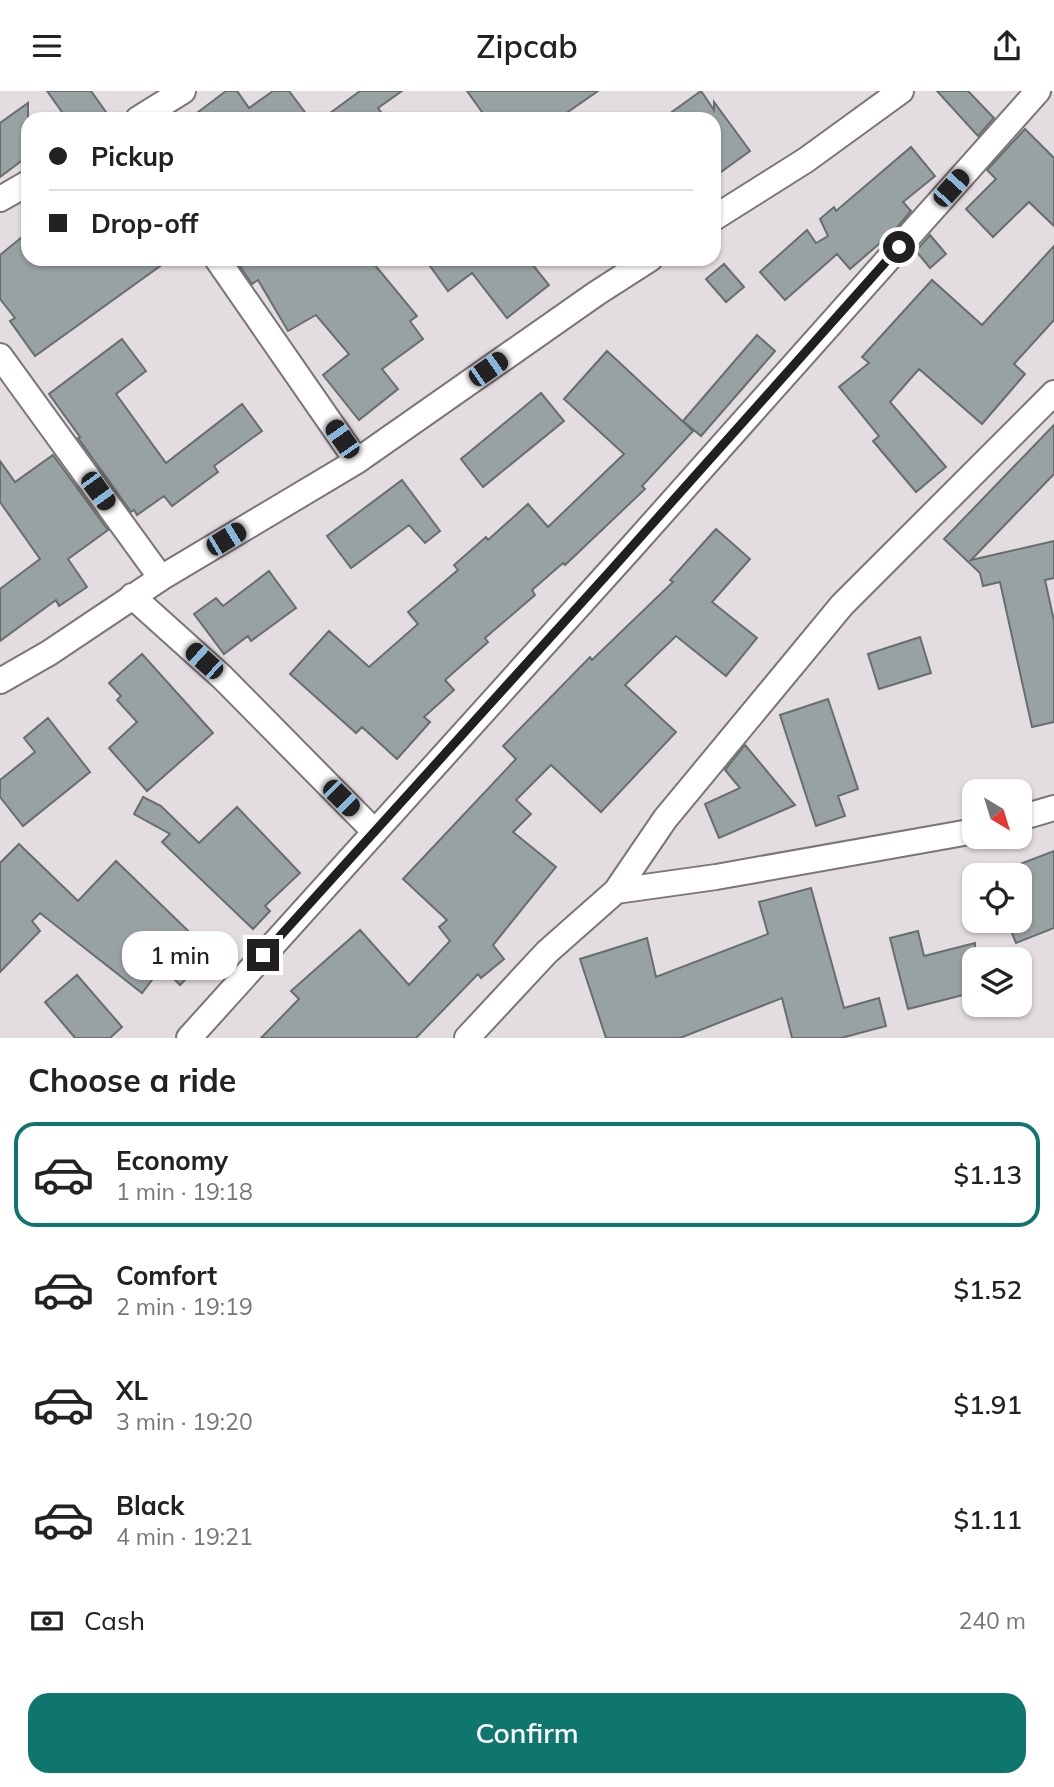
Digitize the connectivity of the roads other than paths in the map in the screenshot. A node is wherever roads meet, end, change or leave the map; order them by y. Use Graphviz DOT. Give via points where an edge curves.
graph roads {
  1 [pos="183,91"];
  2 [pos="901,91"];
  3 [pos="1038,91"];
  4 [pos="1045,91"];
  5 [pos="1054,101"];
  6 [pos="149,112"];
  7 [pos="21,188"];
  8 [pos="0,199"];
  9 [pos="721,214"];
  10 [pos="222,266"];
  11 [pos="639,266"];
  12 [pos="0,356"];
  13 [pos="1054,393"];
  14 [pos="357,461"];
  15 [pos="161,578"];
  16 [pos="132,596"];
  17 [pos="0,681"];
  18 [pos="1054,808"];
  19 [pos="1032,814"];
  20 [pos="374,832"];
  21 [pos="962,833"];
  22 [pos="615,891"];
  23 [pos="189,1038"];
  24 [pos="467,1038"];
  1 -- 6 [label="street"];
  2 -- 9 [label="street" via="806,160"];
  3 -- 20 [label="street"];
  4 -- 5 [label="street"];
  7 -- 8 [label="street"];
  10 -- 14 [label="street"];
  11 -- 14 [label="street"];
  12 -- 15 [label="street"];
  13 -- 22 [label="street" via="842,605 664,819"];
  14 -- 15 [label="street"];
  15 -- 16 [label="street"];
  16 -- 17 [label="street"];
  16 -- 20 [label="street" via="222,677"];
  18 -- 19 [label="street"];
  20 -- 23 [label="street"];
  21 -- 22 [label="street"];
  22 -- 24 [label="street" via="547,953"];
}
